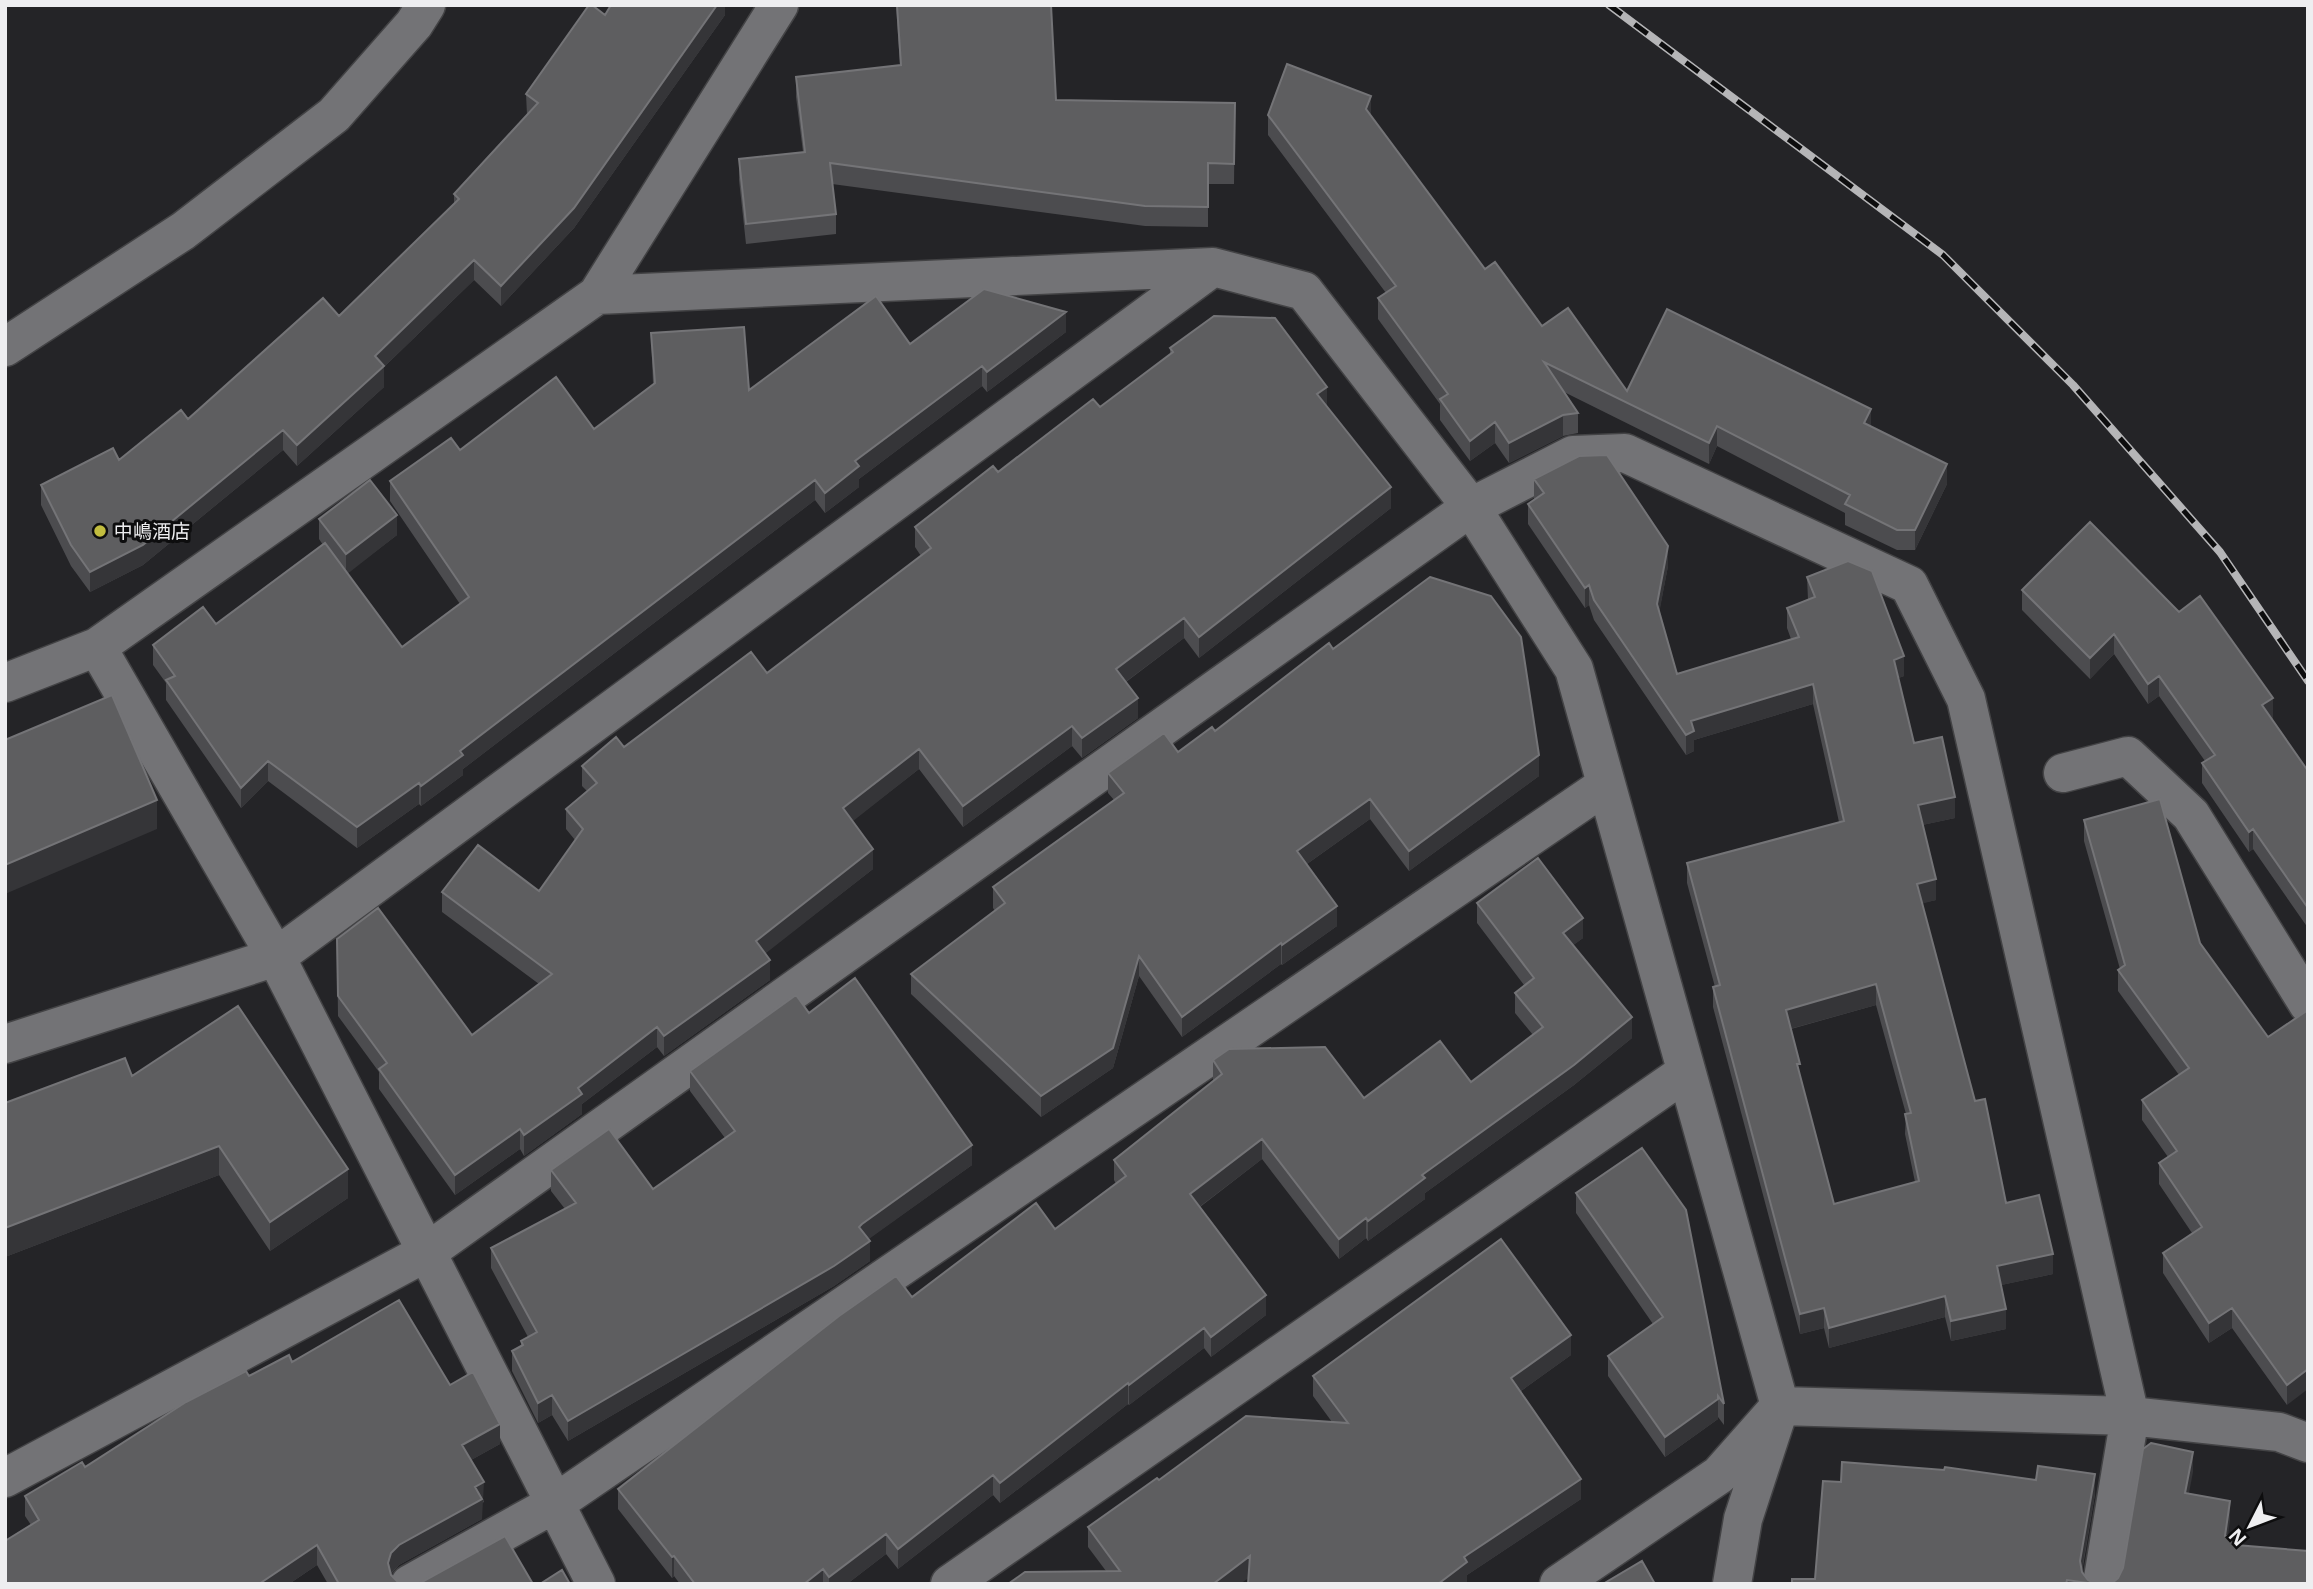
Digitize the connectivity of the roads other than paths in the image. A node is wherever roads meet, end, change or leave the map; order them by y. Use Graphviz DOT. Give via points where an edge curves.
graph roads {
  1 [pos="426,5"];
  2 [pos="779,5"];
  3 [pos="1213,267"];
  4 [pos="597,295"];
  5 [pos="5,347"];
  6 [pos="1471,508"];
  7 [pos="97,647"];
  8 [pos="5,683"];
  9 [pos="2063,774"];
  10 [pos="1606,785"];
  11 [pos="276,957"];
  12 [pos="2308,1004"];
  13 [pos="5,1044"];
  14 [pos="1686,1072"];
  15 [pos="427,1252"];
  16 [pos="1780,1406"];
  17 [pos="2130,1416"];
  18 [pos="2308,1443"];
  19 [pos="5,1478"];
  20 [pos="554,1504"];
  21 [pos="410,1584"];
  22 [pos="596,1584"];
  23 [pos="950,1584"];
  24 [pos="1559,1584"];
  25 [pos="1732,1584"];
  26 [pos="2102,1584"];
  1 -- 5 [label="street" via="334,115 183,231"];
  2 -- 4 [label="street"];
  3 -- 4 [label="street"];
  3 -- 6 [label="street" via="1304,291"];
  3 -- 11 [label="street"];
  4 -- 7 [label="street"];
  6 -- 10 [label="street" via="1574,669"];
  6 -- 15 [label="street"];
  6 -- 17 [label="street" via="1573,456 1625,453 1909,586 1966,699"];
  7 -- 8 [label="street"];
  7 -- 11 [label="street"];
  9 -- 12 [label="street" via="2128,756 2191,816"];
  10 -- 14 [label="street"];
  10 -- 20 [label="street"];
  11 -- 13 [label="street"];
  11 -- 15 [label="street"];
  14 -- 16 [label="street"];
  14 -- 23 [label="street"];
  15 -- 19 [label="street"];
  15 -- 20 [label="street"];
  16 -- 17 [label="street"];
  16 -- 24 [label="street" via="1719,1475"];
  16 -- 25 [label="street" via="1743,1519"];
  17 -- 18 [label="street" via="2279,1432"];
  17 -- 26 [label="street"];
  20 -- 21 [label="street"];
  20 -- 22 [label="street"];
}
